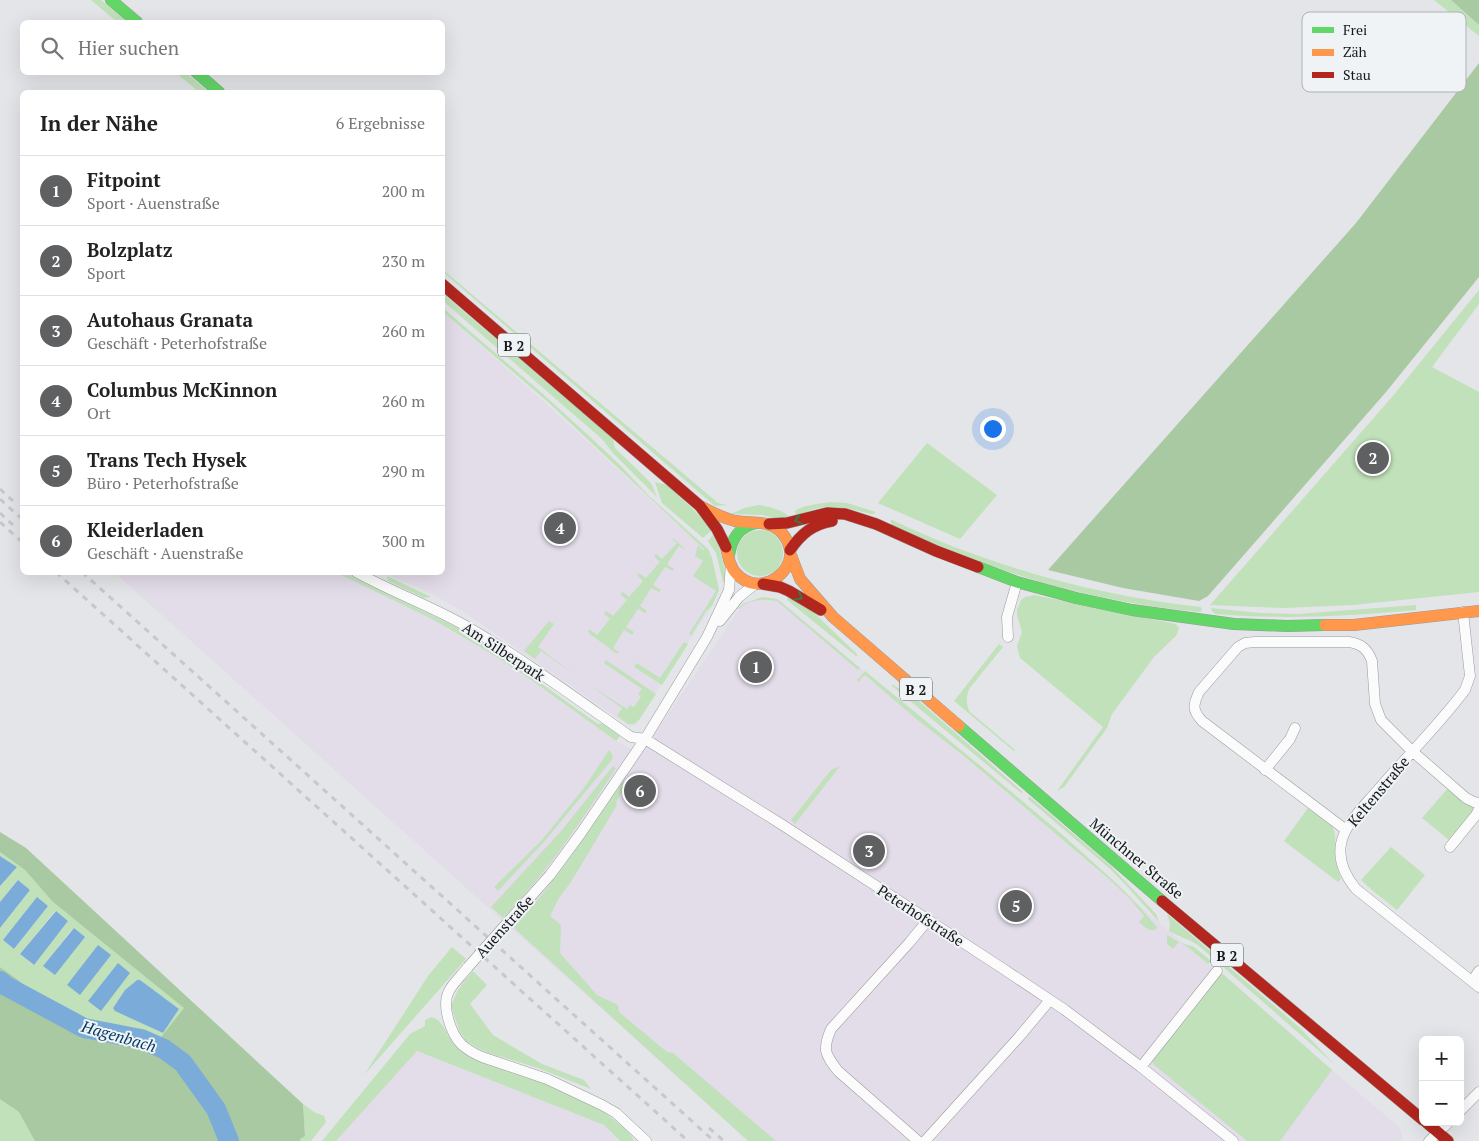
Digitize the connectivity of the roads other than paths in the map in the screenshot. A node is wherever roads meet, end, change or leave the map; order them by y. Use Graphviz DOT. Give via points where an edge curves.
graph roads {
  1 [pos="111,0"];
  2 [pos="135,20"];
  3 [pos="199,75"];
  4 [pos="217,90"];
  5 [pos="445,287"];
  6 [pos="700,506"];
  7 [pos="860,519"];
  8 [pos="764,523"];
  9 [pos="790,552"];
  10 [pos="730,560"];
  11 [pos="362,575"];
  12 [pos="1017,582"];
  13 [pos="759,584"];
  14 [pos="1479,610"];
  15 [pos="1463,612"];
  16 [pos="834,617"];
  17 [pos="707,637"];
  18 [pos="1008,637"];
  19 [pos="1296,728"];
  20 [pos="645,738"];
  21 [pos="1412,751"];
  22 [pos="1265,770"];
  23 [pos="1479,803"];
  24 [pos="1479,808"];
  25 [pos="1346,830"];
  26 [pos="1450,847"];
  27 [pos="928,920"];
  28 [pos="1217,971"];
  29 [pos="1479,971"];
  30 [pos="1476,984"];
  31 [pos="1050,1000"];
  32 [pos="1142,1067"];
  33 [pos="1479,1092"];
  34 [pos="1464,1107"];
  35 [pos="1419,1117"];
  36 [pos="1431,1126"];
  37 [pos="1445,1126"];
  38 [pos="1438,1132"];
  39 [pos="646,1141"];
  40 [pos="918,1141"];
  41 [pos="925,1141"];
  42 [pos="1233,1141"];
  43 [pos="1429,1141"];
  44 [pos="1448,1141"];
  1 -- 2 [label="main road"];
  3 -- 4 [label="main road"];
  5 -- 6 [label="main road, B 2"];
  6 -- 8 [label="main road, B 2" via="731,520"];
  6 -- 10 [label="main road, B 2" via="722,537"];
  7 -- 8 [label="main road, one-way" via="831,513 787,523"];
  7 -- 9 [label="main road" via="826,521 814,526 804,532"];
  7 -- 12 [label="main road"];
  8 -- 9 [label="main road, B 2" via="782,532 790,545"];
  8 -- 10 [label="main road" via="750,524 734,536"];
  9 -- 13 [label="main road" via="783,574 776,580"];
  9 -- 16 [label="main road, Münchner Straße / B 2" via="800,579"];
  10 -- 13 [label="main road, B 2" via="743,580"];
  10 -- 17 [label="street, Auenstraße" via="728,590"];
  11 -- 20 [label="street, Am Silberpark" via="465,625 631,737"];
  12 -- 15 [label="main road" via="1132,610 1234,624 1354,625"];
  12 -- 18 [label="street" via="1007,618"];
  13 -- 16 [label="main road, Münchner Straße / B 2, one-way" via="780,587"];
  13 -- 17 [label="street, Auenstraße" via="739,597"];
  14 -- 15 [label="main road"];
  15 -- 21 [label="street, Keltenstraße" via="1469,682 1460,697"];
  16 -- 35 [label="main road, Münchner Straße / B 2" via="1115,861"];
  17 -- 20 [label="street, Auenstraße"];
  19 -- 22 [label="street"];
  20 -- 27 [label="street, Peterhofstraße"];
  20 -- 39 [label="street, Auenstraße, bridge" via="555,868 448,992 446,1006 449,1020 462,1044 472,1052 547,1079 602,1105 616,1113"];
  21 -- 22 [label="street" via="1378,714 1372,661 1362,645 1349,642 1255,642 1241,645 1230,656 1200,692 1194,709 1202,721"];
  21 -- 23 [label="street" via="1466,798"];
  21 -- 25 [label="street, Keltenstraße"];
  22 -- 25 [label="street"];
  24 -- 26 [label="street"];
  25 -- 30 [label="street, Keltenstraße" via="1341,844 1343,869 1356,889"];
  27 -- 31 [label="street, Peterhofstraße"];
  27 -- 40 [label="street" via="831,1029 825,1045 827,1057 838,1071"];
  28 -- 32 [label="street"];
  29 -- 30 [label="street"];
  31 -- 32 [label="street, Peterhofstraße"];
  31 -- 41 [label="street"];
  32 -- 42 [label="street, Peterhofstraße"];
  33 -- 34 [label="street"];
  36 -- 38 [label="main road"];
  37 -- 38 [label="street"];
  38 -- 43 [label="street"];
  38 -- 44 [label="main road"];
}
